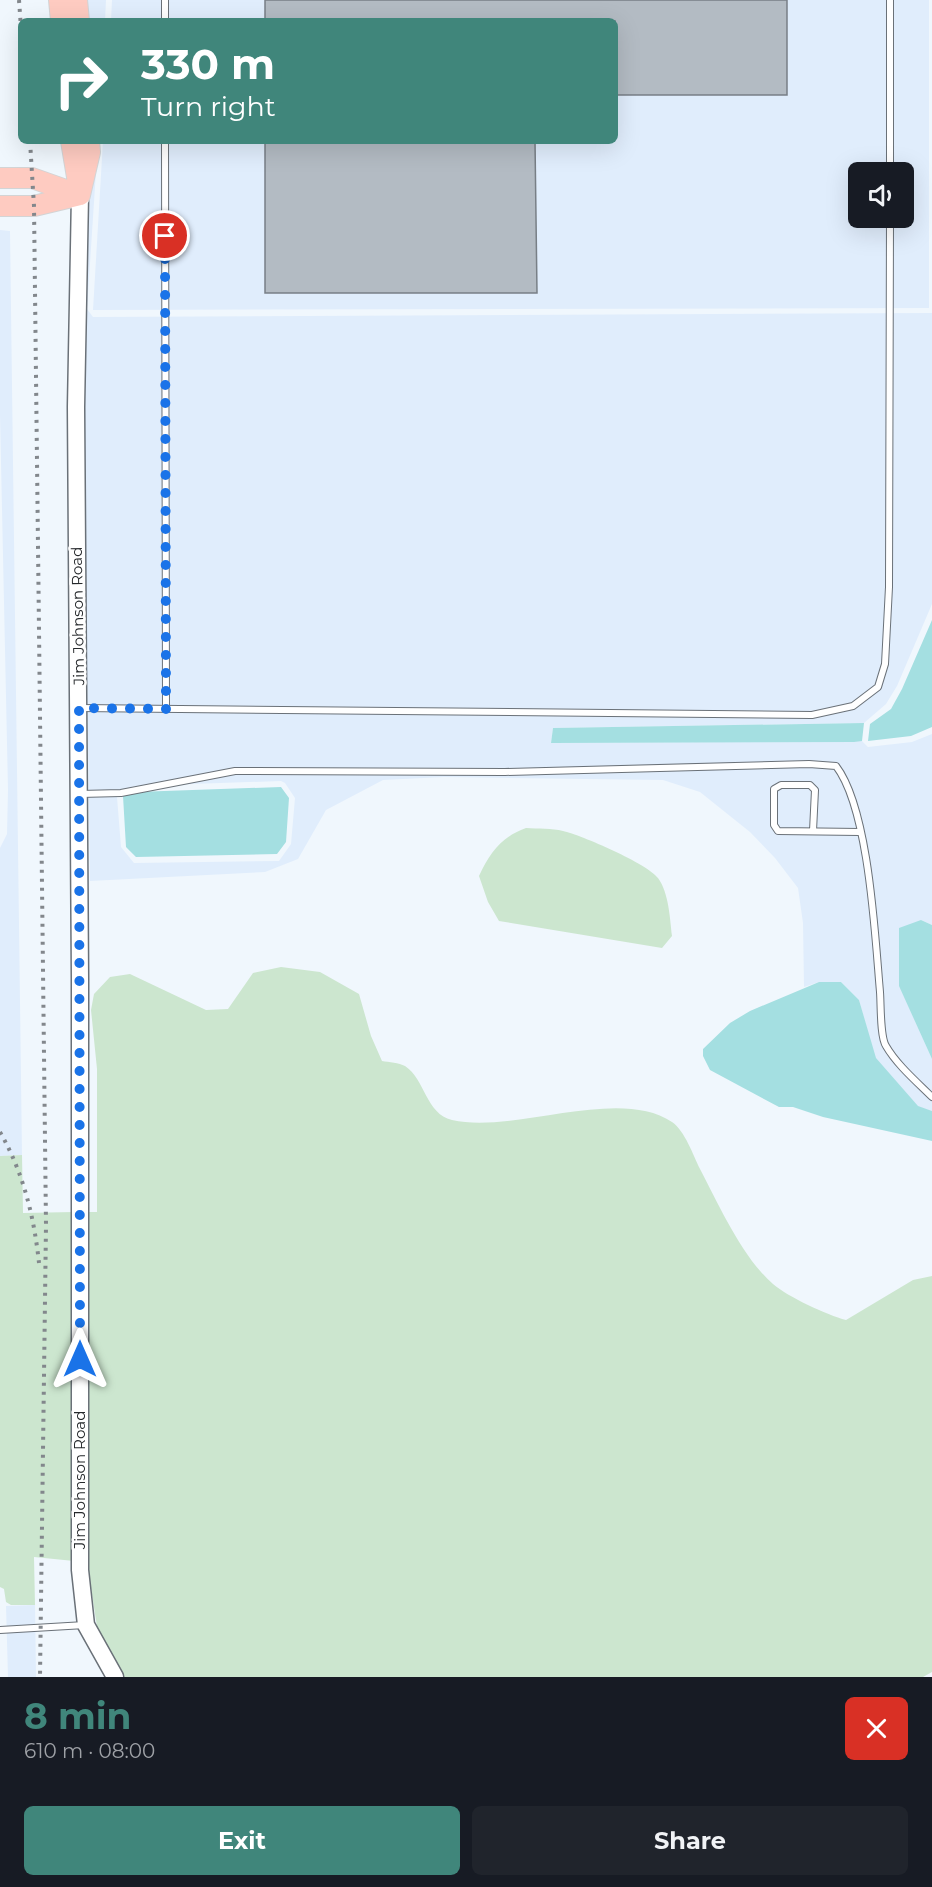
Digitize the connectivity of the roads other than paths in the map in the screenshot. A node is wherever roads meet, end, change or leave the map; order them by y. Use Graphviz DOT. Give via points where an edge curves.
graph roads {
  1 [pos="59,0"];
  2 [pos="77,0"];
  3 [pos="165,0"];
  4 [pos="890,0"];
  5 [pos="61,18"];
  6 [pos="79,18"];
  7 [pos="165,18"];
  8 [pos="72,144"];
  9 [pos="89,144"];
  10 [pos="165,144"];
  11 [pos="890,162"];
  12 [pos="0,178"];
  13 [pos="80,195"];
  14 [pos="0,206"];
  15 [pos="890,228"];
  16 [pos="79,708"];
  17 [pos="166,709"];
  18 [pos="79,794"];
  19 [pos="813,831"];
  20 [pos="860,832"];
  21 [pos="932,1097"];
  22 [pos="86,1625"];
  23 [pos="0,1630"];
  24 [pos="115,1677"];
  1 -- 5 [label="main road"];
  2 -- 6 [label="main road"];
  3 -- 7 [label="lane"];
  4 -- 11 [label="lane"];
  8 -- 13 [label="main road, Jim Johnson Road"];
  9 -- 13 [label="main road, Jim Johnson Road"];
  10 -- 17 [label="lane"];
  12 -- 13 [label="main road" via="32,178"];
  13 -- 14 [label="main road" via="34,206"];
  13 -- 16 [label="street, Jim Johnson Road" via="76,407"];
  15 -- 17 [label="lane" via="889,587 885,664 878,687 853,706 812,715"];
  16 -- 17 [label="lane"];
  16 -- 18 [label="street, Jim Johnson Road"];
  18 -- 20 [label="lane" via="121,793 235,771 505,772 809,764 836,766 853,798"];
  18 -- 22 [label="street, Jim Johnson Road" via="80,1550"];
  19 -- 19 [label="lane" via="778,831 774,825 774,789 782,785 810,785 815,790"];
  19 -- 20 [label="lane"];
  20 -- 21 [label="lane" via="885,1045"];
  22 -- 23 [label="lane"];
  22 -- 24 [label="street, Jim Johnson Road"];
}
